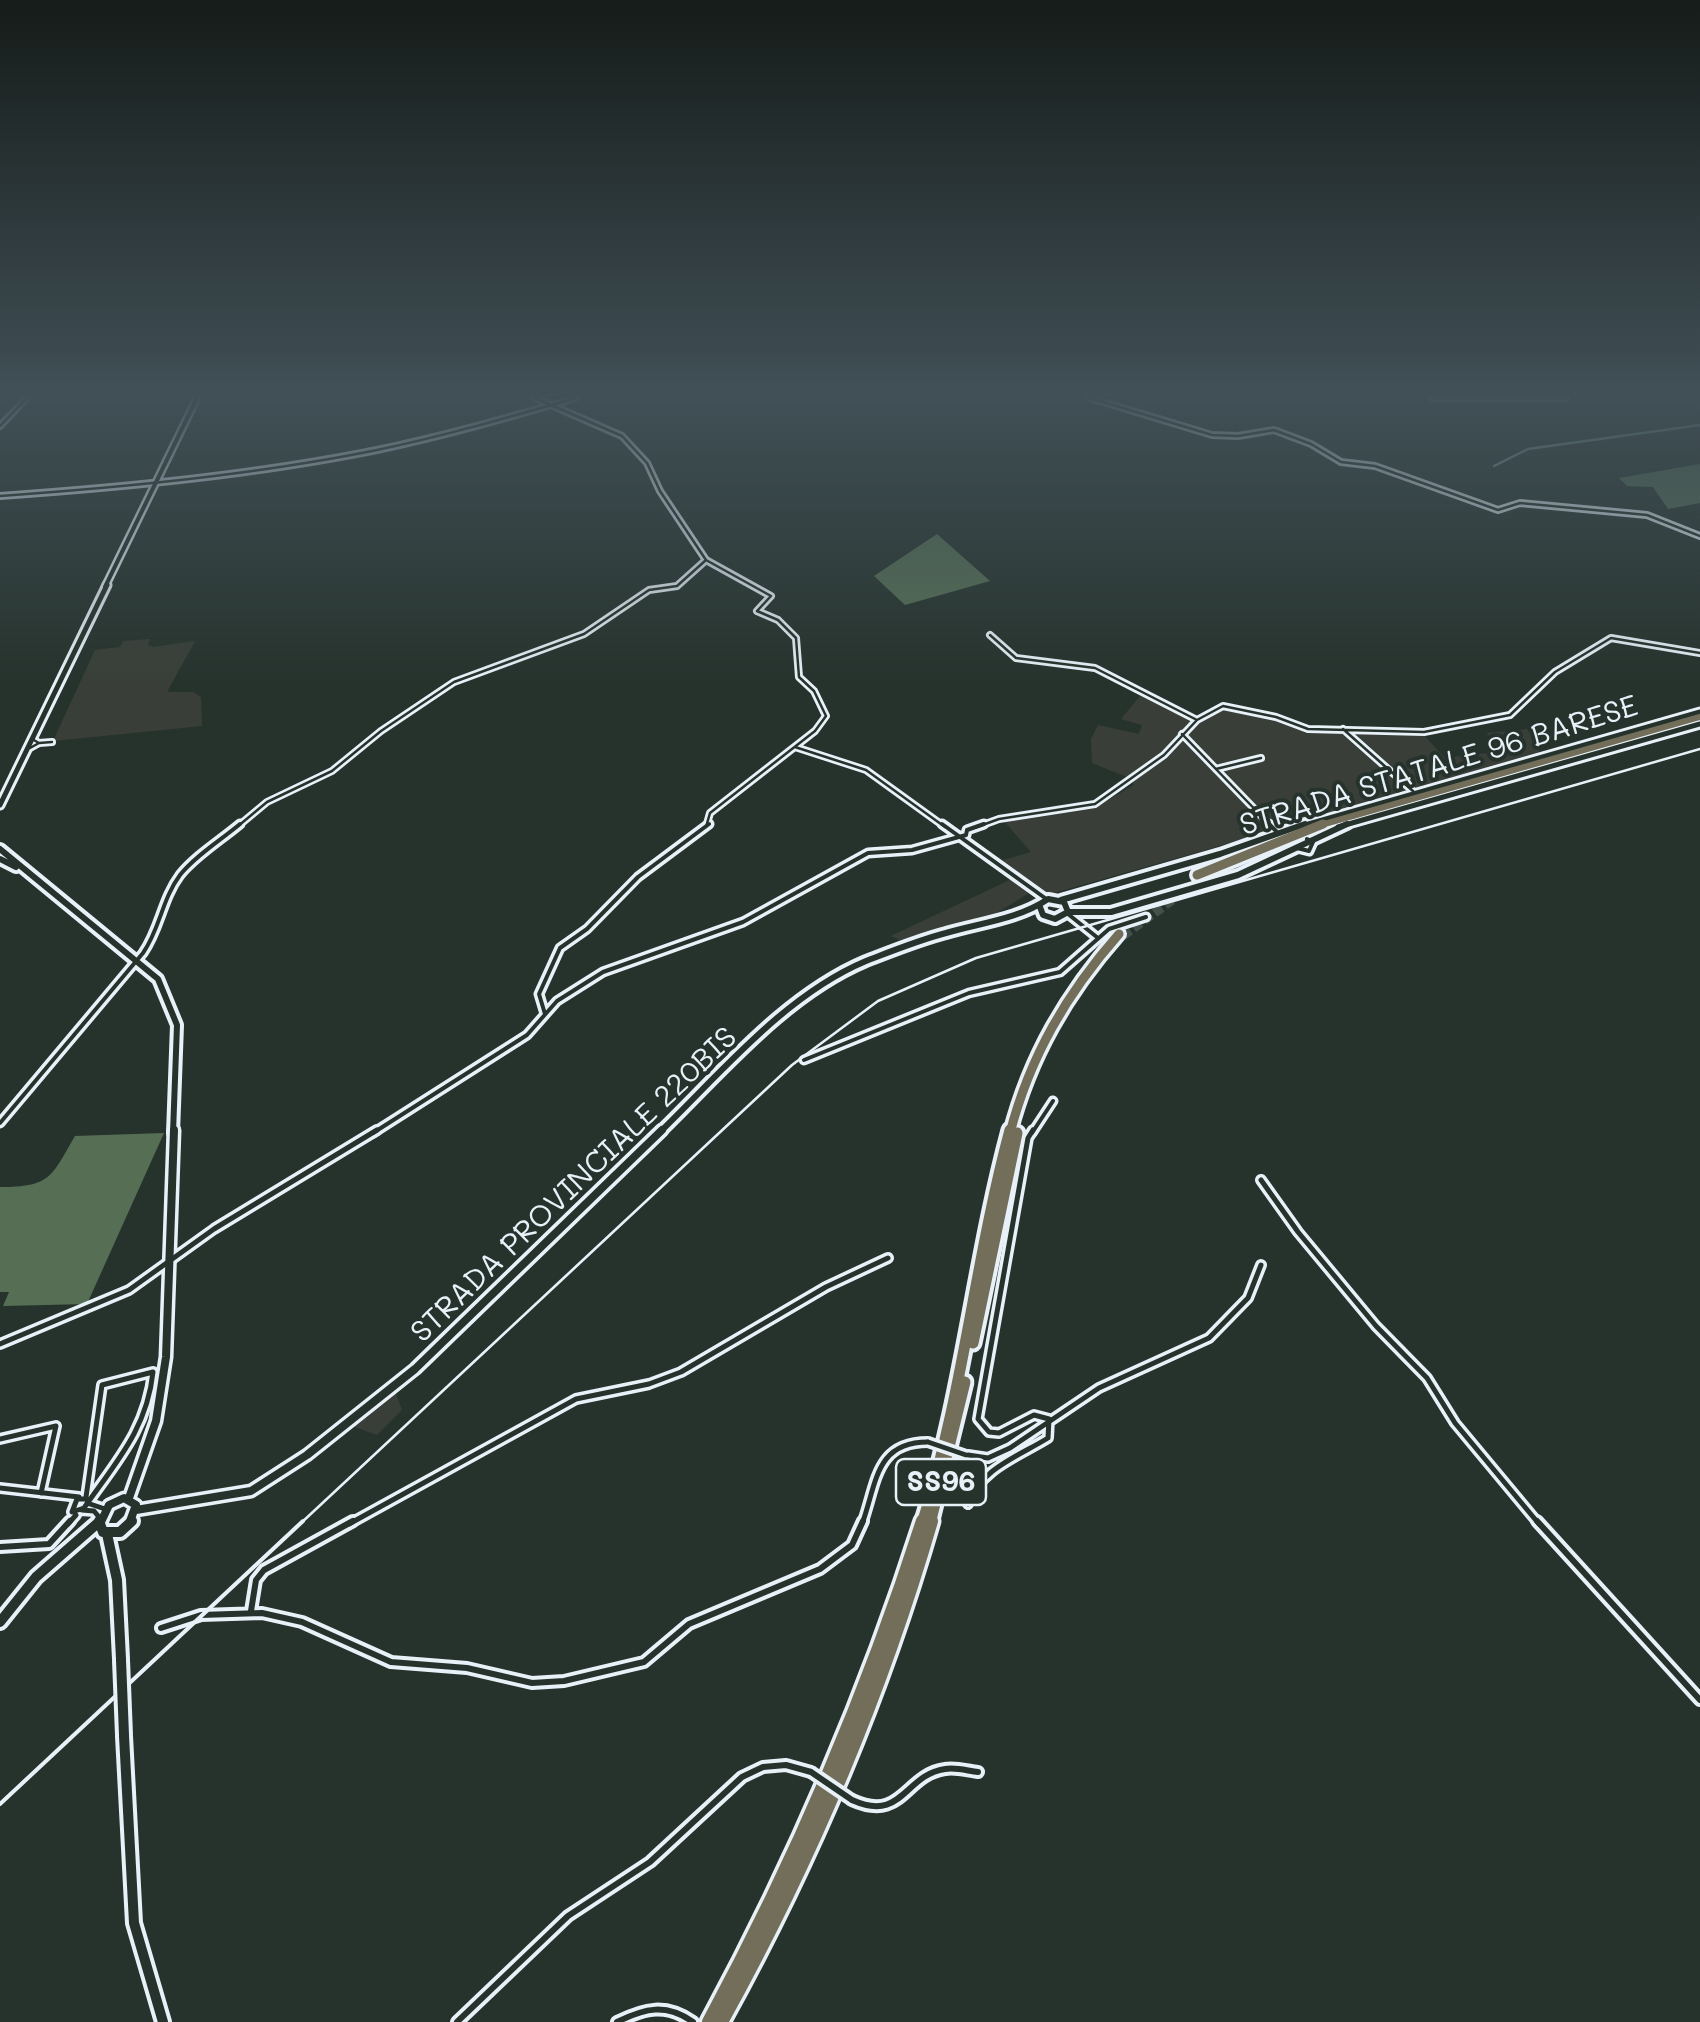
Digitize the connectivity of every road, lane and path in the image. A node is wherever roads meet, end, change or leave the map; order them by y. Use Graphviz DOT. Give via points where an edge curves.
graph roads {
  1 [pos="41,492"];
  2 [pos="151,492"];
  3 [pos="661,492"];
  4 [pos="1449,492"];
  5 [pos="0,496"];
  6 [pos="1700,536"];
  7 [pos="706,560"];
  8 [pos="990,635"];
  9 [pos="1700,653"];
  10 [pos="1700,718"];
  11 [pos="1197,720"];
  12 [pos="1343,729"];
  13 [pos="1182,734"];
  14 [pos="32,739"];
  15 [pos="52,742"];
  16 [pos="39,744"];
  17 [pos="795,747"];
  18 [pos="26,751"];
  19 [pos="1261,758"];
  20 [pos="1216,769"];
  21 [pos="1414,792"];
  22 [pos="1,805"];
  23 [pos="1278,833"];
  24 [pos="960,837"];
  25 [pos="1307,839"];
  26 [pos="0,848"];
  27 [pos="1297,848"];
  28 [pos="0,859"];
  29 [pos="20,869"];
  30 [pos="1200,876"];
  31 [pos="1040,904"];
  32 [pos="1066,911"];
  33 [pos="1146,917"];
  34 [pos="1098,938"];
  35 [pos="134,960"];
  36 [pos="545,1014"];
  37 [pos="804,1060"];
  38 [pos="1053,1101"];
  39 [pos="0,1124"];
  40 [pos="1262,1180"];
  41 [pos="888,1258"];
  42 [pos="169,1263"];
  43 [pos="1262,1264"];
  44 [pos="0,1344"];
  45 [pos="1049,1419"];
  46 [pos="0,1439"];
  47 [pos="0,1488"];
  48 [pos="41,1492"];
  49 [pos="66,1496"];
  50 [pos="85,1499"];
  51 [pos="124,1499"];
  52 [pos="968,1504"];
  53 [pos="76,1509"];
  54 [pos="135,1515"];
  55 [pos="103,1523"];
  56 [pos="120,1532"];
  57 [pos="0,1546"];
  58 [pos="113,1550"];
  59 [pos="252,1611"];
  60 [pos="0,1622"];
  61 [pos="161,1628"];
  62 [pos="1700,1700"];
  63 [pos="978,1772"];
  64 [pos="691,2020"];
  65 [pos="163,2022"];
  66 [pos="457,2022"];
  67 [pos="618,2022"];
  68 [pos="709,2022"];
  69 [pos="721,2022"];
  1 -- 5 [label="street"];
  2 -- 14 [label="main road"];
  3 -- 7 [label="street"];
  4 -- 6 [label="street" via="1498,510 1520,503 1647,515"];
  7 -- 17 [label="street" via="772,596 757,611 797,639 799,676 826,716"];
  7 -- 35 [label="street" via="676,586 649,590 584,634 440,690 332,771 267,802 181,872 158,932"];
  8 -- 11 [label="street" via="1016,658 1095,668"];
  9 -- 12 [label="street" via="1611,638 1555,672 1510,715 1424,732"];
  10 -- 21 [label="street"];
  10 -- 25 [label="street"];
  10 -- 30 [label="highway, STRADA STATALE 96 BARESE" via="1319,829"];
  11 -- 12 [label="street" via="1227,706 1308,729"];
  11 -- 13 [label="street"];
  12 -- 21 [label="street"];
  13 -- 20 [label="street"];
  13 -- 24 [label="street" via="1164,756 1095,804 999,818"];
  14 -- 16 [label="street"];
  14 -- 18 [label="main road"];
  15 -- 16 [label="street"];
  16 -- 18 [label="street"];
  17 -- 24 [label="street" via="866,770"];
  17 -- 36 [label="street" via="734,792 693,839 638,877 560,948 539,994"];
  18 -- 22 [label="main road"];
  19 -- 20 [label="street"];
  20 -- 23 [label="street"];
  21 -- 23 [label="street"];
  23 -- 32 [label="street" via="1072,898"];
  24 -- 31 [label="street"];
  24 -- 36 [label="street" via="868,853 742,922 602,972"];
  25 -- 27 [label="street"];
  25 -- 27 [label="street" via="1313,842 1309,850"];
  26 -- 29 [label="street"];
  27 -- 32 [label="main road" via="1238,875 1111,912"];
  28 -- 29 [label="main road"];
  29 -- 35 [label="main road"];
  31 -- 32 [label="main road"];
  31 -- 32 [label="main road" via="1050,918"];
  31 -- 54 [label="main road, STRADA PROVINCIALE 220BIS" via="895,949 821,987 778,1020 416,1369 306,1456 251,1491"];
  32 -- 34 [label="street"];
  33 -- 34 [label="street"];
  34 -- 37 [label="street" via="1060,972 969,993"];
  35 -- 39 [label="street"];
  35 -- 42 [label="main road" via="158,978 177,1024"];
  36 -- 42 [label="street" via="475,1071 214,1228"];
  38 -- 45 [label="street" via="1047,1119 1028,1138 978,1419 999,1433 1034,1415"];
  40 -- 62 [label="street" via="1565,1555"];
  41 -- 59 [label="street" via="680,1372 576,1399 390,1500 264,1570"];
  42 -- 44 [label="street" via="129,1290"];
  42 -- 51 [label="main road" via="162,1392"];
  43 -- 45 [label="street" via="1250,1294 1209,1338 1099,1388"];
  45 -- 52 [label="street" via="1048,1438 981,1481"];
  45 -- 59 [label="street, bridge" via="988,1458 906,1441 884,1457 850,1547 762,1597 686,1625 655,1657 633,1665 548,1682 518,1680 475,1668 392,1662 306,1624"];
  46 -- 48 [label="street" via="56,1426"];
  47 -- 48 [label="street"];
  48 -- 49 [label="street"];
  49 -- 50 [label="street"];
  49 -- 53 [label="street"];
  50 -- 50 [label="street" via="140,1428 154,1372 102,1385"];
  50 -- 53 [label="street"];
  50 -- 53 [label="street"];
  50 -- 55 [label="street"];
  51 -- 54 [label="main road"];
  51 -- 55 [label="main road"];
  53 -- 55 [label="street" via="94,1511"];
  53 -- 57 [label="street" via="49,1544"];
  54 -- 56 [label="main road"];
  55 -- 56 [label="main road"];
  55 -- 58 [label="main road"];
  55 -- 60 [label="main road" via="36,1577"];
  56 -- 58 [label="main road"];
  58 -- 65 [label="main road, bridge" via="134,1923"];
  59 -- 61 [label="street" via="202,1613"];
  63 -- 66 [label="street, bridge" via="942,1769 883,1809 866,1809 811,1772 772,1764 715,1797 652,1861 586,1900"];
  64 -- 67 [label="street" via="652,2006"];
  68 -- 69 [label="highway, SS96" via="787,1870 889,1624 948,1435 1001,1166 1028,1076 1065,1002 1121,935 1075,996 1034,1076 1009,1162 956,1431 906,1603 812,1836"];
}
